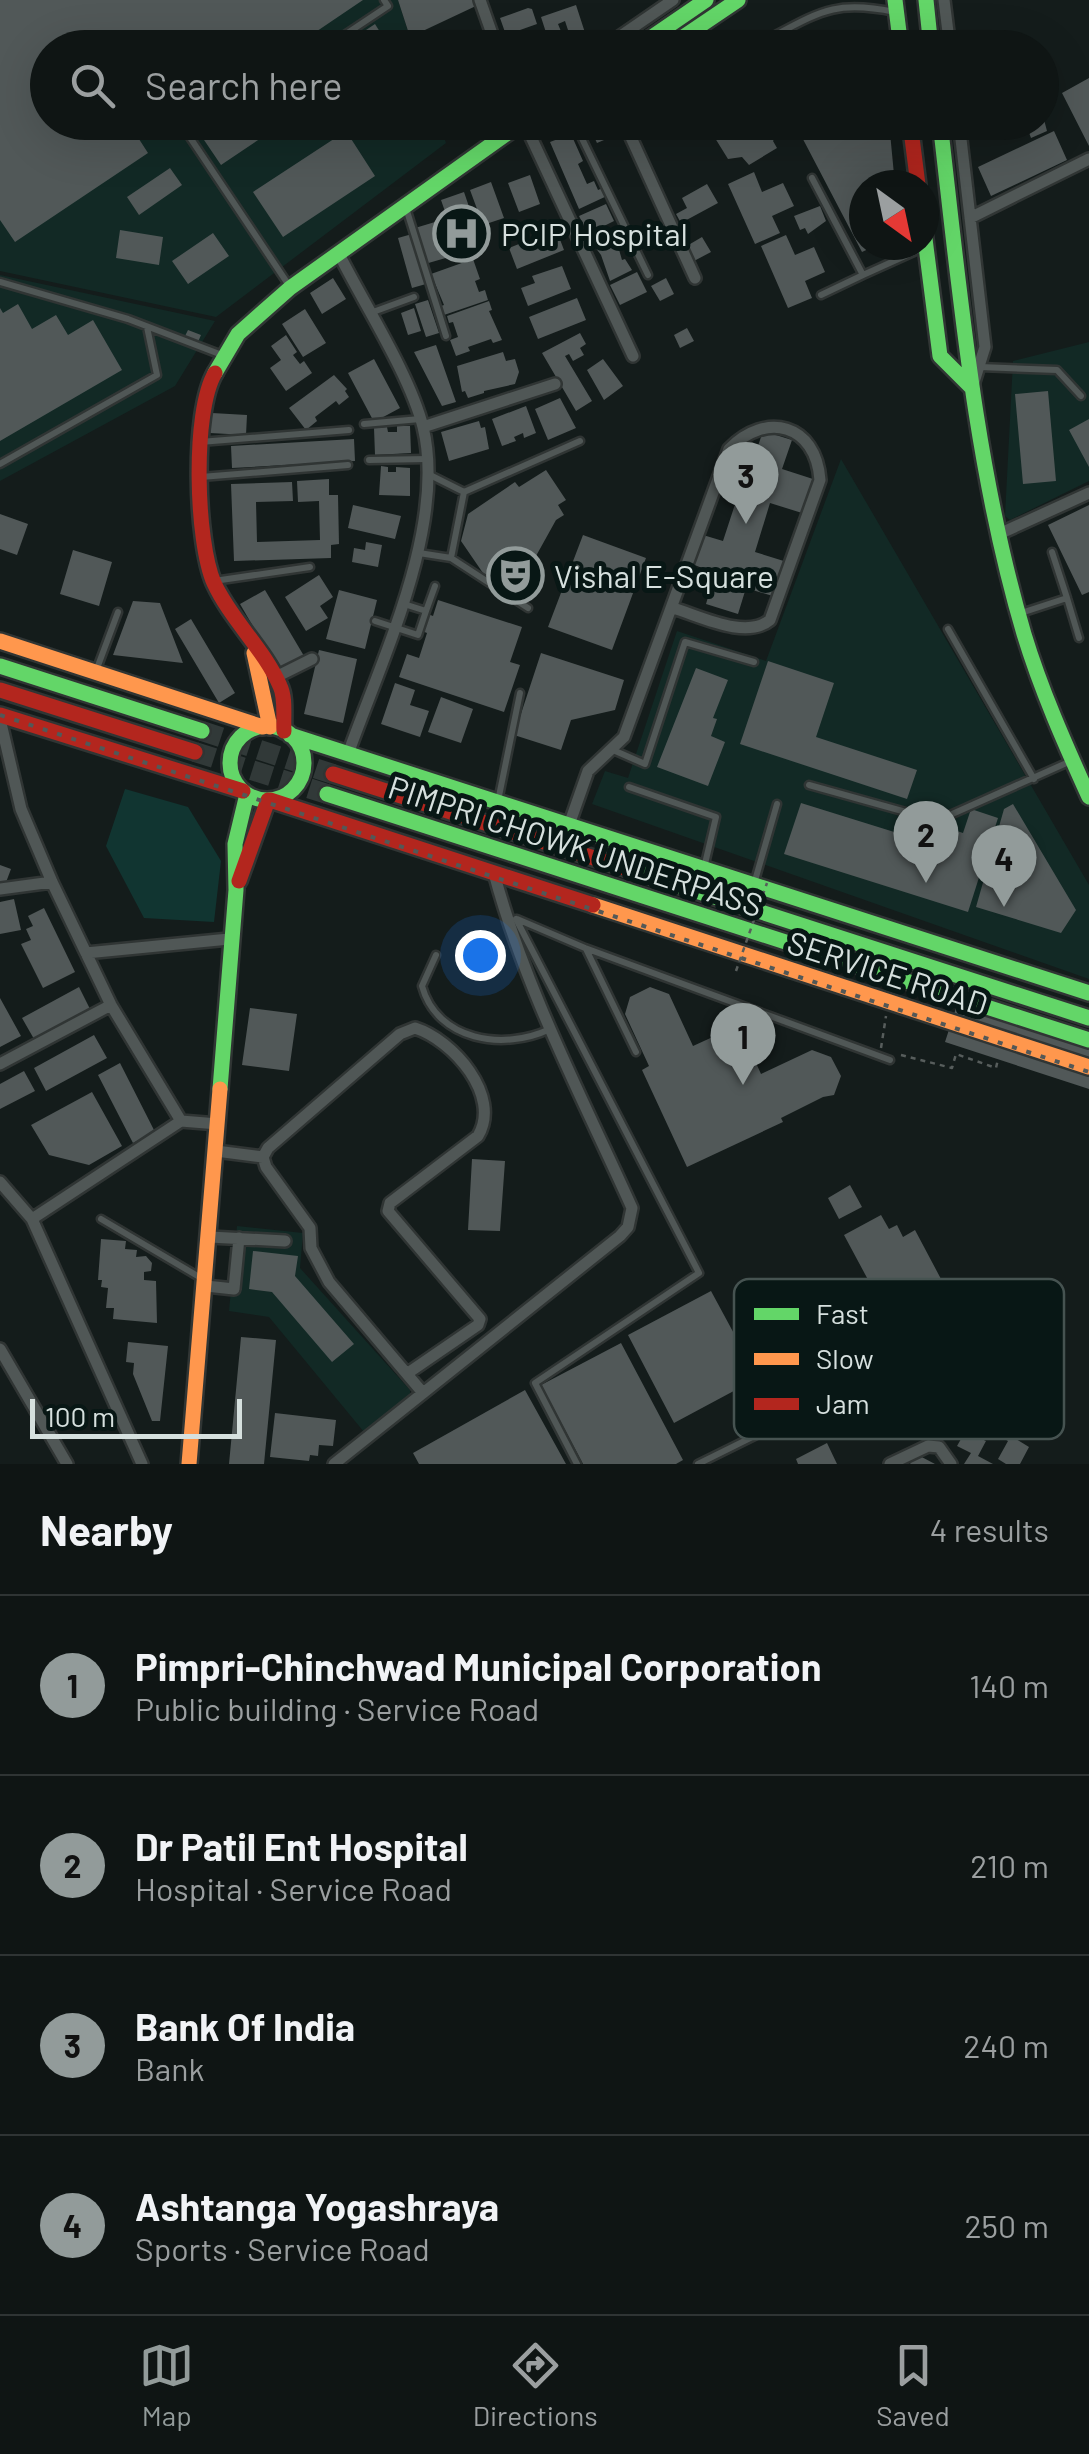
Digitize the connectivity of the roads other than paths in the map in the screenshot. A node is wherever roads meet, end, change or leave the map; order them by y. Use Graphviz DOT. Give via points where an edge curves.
graph roads {
  1 [pos="384,0"];
  2 [pos="480,0"];
  3 [pos="706,0"];
  4 [pos="738,0"];
  5 [pos="926,0"];
  6 [pos="944,0"];
  7 [pos="665,2"];
  8 [pos="896,6"];
  9 [pos="352,30"];
  10 [pos="491,30"];
  11 [pos="627,30"];
  12 [pos="662,30"];
  13 [pos="694,30"];
  14 [pos="786,30"];
  15 [pos="929,30"];
  16 [pos="948,30"];
  17 [pos="192,140"];
  18 [pos="498,140"];
  19 [pos="531,140"];
  20 [pos="583,140"];
  21 [pos="632,140"];
  22 [pos="912,140"];
  23 [pos="942,140"];
  24 [pos="961,140"];
  25 [pos="1089,159"];
  26 [pos="916,170"];
  27 [pos="812,178"];
  28 [pos="406,206"];
  29 [pos="970,218"];
  30 [pos="339,254"];
  31 [pos="889,260"];
  32 [pos="928,260"];
  33 [pos="648,274"];
  34 [pos="863,275"];
  35 [pos="695,278"];
  36 [pos="0,282"];
  37 [pos="290,288"];
  38 [pos="821,295"];
  39 [pos="414,297"];
  40 [pos="369,314"];
  41 [pos="147,326"];
  42 [pos="446,336"];
  43 [pos="223,356"];
  44 [pos="633,356"];
  45 [pos="980,366"];
  46 [pos="555,384"];
  47 [pos="972,388"];
  48 [pos="1081,396"];
  49 [pos="421,423"];
  50 [pos="364,424"];
  51 [pos="349,430"];
  52 [pos="580,440"];
  53 [pos="198,442"];
  54 [pos="427,459"];
  55 [pos="369,460"];
  56 [pos="0,464"];
  57 [pos="348,465"];
  58 [pos="427,474"];
  59 [pos="200,477"];
  60 [pos="464,492"];
  61 [pos="1089,493"];
  62 [pos="999,534"];
  63 [pos="1052,552"];
  64 [pos="419,553"];
  65 [pos="451,558"];
  66 [pos="310,566"];
  67 [pos="213,581"];
  68 [pos="434,586"];
  69 [pos="1067,598"];
  70 [pos="402,603"];
  71 [pos="528,608"];
  72 [pos="673,608"];
  73 [pos="426,611"];
  74 [pos="118,612"];
  75 [pos="1020,613"];
  76 [pos="375,621"];
  77 [pos="394,626"];
  78 [pos="948,629"];
  79 [pos="1079,638"];
  80 [pos="0,641"];
  81 [pos="254,649"];
  82 [pos="312,659"];
  83 [pos="754,662"];
  84 [pos="0,666"];
  85 [pos="96,672"];
  86 [pos="276,677"];
  87 [pos="0,690"];
  88 [pos="520,693"];
  89 [pos="0,717"];
  90 [pos="277,730"];
  91 [pos="202,731"];
  92 [pos="613,750"];
  93 [pos="195,752"];
  94 [pos="348,754"];
  95 [pos="1070,761"];
  96 [pos="333,774"];
  97 [pos="1034,779"];
  98 [pos="809,785"];
  99 [pos="629,787"];
  100 [pos="245,793"];
  101 [pos="327,794"];
  102 [pos="1089,797"];
  103 [pos="269,800"];
  104 [pos="498,802"];
  105 [pos="778,804"];
  106 [pos="570,825"];
  107 [pos="704,869"];
  108 [pos="494,873"];
  109 [pos="52,882"];
  110 [pos="760,884"];
  111 [pos="0,889"];
  112 [pos="236,890"];
  113 [pos="510,916"];
  114 [pos="229,939"];
  115 [pos="585,948"];
  116 [pos="86,953"];
  117 [pos="436,955"];
  118 [pos="1089,994"];
  119 [pos="111,1005"];
  120 [pos="1089,1018"];
  121 [pos="551,1028"];
  122 [pos="1089,1040"];
  123 [pos="636,1052"];
  124 [pos="890,1060"];
  125 [pos="0,1064"];
  126 [pos="1089,1067"];
  127 [pos="181,1121"];
  128 [pos="218,1124"];
  129 [pos="216,1150"];
  130 [pos="262,1157"];
  131 [pos="0,1182"];
  132 [pos="32,1219"];
  133 [pos="101,1219"];
  134 [pos="210,1237"];
  135 [pos="239,1238"];
  136 [pos="286,1241"];
  137 [pos="206,1284"];
  138 [pos="0,1350"];
  139 [pos="408,1373"];
  140 [pos="423,1393"];
  141 [pos="748,1439"];
  142 [pos="67,1464"];
  143 [pos="142,1464"];
  144 [pos="189,1464"];
  145 [pos="334,1464"];
  146 [pos="578,1464"];
  147 [pos="698,1464"];
  148 [pos="890,1464"];
  149 [pos="951,1464"];
  1 -- 9 [label="lane" via="388,6"];
  2 -- 10 [label="street"];
  3 -- 12 [label="main road"];
  4 -- 13 [label="main road"];
  5 -- 15 [label="main road"];
  6 -- 16 [label="street"];
  7 -- 11 [label="street"];
  8 -- 14 [label="lane" via="848,2"];
  17 -- 37 [label="lane"];
  18 -- 28 [label="main road"];
  19 -- 44 [label="street"];
  20 -- 33 [label="lane"];
  21 -- 35 [label="street"];
  22 -- 26 [label="main road"];
  23 -- 47 [label="main road"];
  24 -- 29 [label="street"];
  25 -- 29 [label="street"];
  27 -- 34 [label="lane"];
  28 -- 30 [label="main road"];
  28 -- 42 [label="lane"];
  29 -- 45 [label="street" via="985,347"];
  30 -- 37 [label="main road"];
  30 -- 40 [label="street"];
  31 -- 34 [label="lane"];
  32 -- 47 [label="main road" via="940,356"];
  34 -- 38 [label="lane"];
  36 -- 41 [label="lane"];
  37 -- 43 [label="main road"];
  39 -- 40 [label="lane"];
  40 -- 49 [label="street"];
  41 -- 43 [label="lane"];
  41 -- 56 [label="lane" via="157,376"];
  43 -- 53 [label="main road" via="202,406"];
  45 -- 47 [label="street"];
  45 -- 48 [label="lane" via="1057,370"];
  46 -- 49 [label="street"];
  47 -- 62 [label="main road"];
  49 -- 50 [label="lane"];
  49 -- 54 [label="street"];
  51 -- 53 [label="lane"];
  52 -- 60 [label="lane"];
  53 -- 59 [label="main road"];
  54 -- 55 [label="lane"];
  54 -- 58 [label="street"];
  57 -- 59 [label="lane"];
  58 -- 60 [label="lane"];
  58 -- 64 [label="street"];
  59 -- 67 [label="main road"];
  60 -- 65 [label="lane"];
  61 -- 62 [label="street"];
  62 -- 75 [label="main road"];
  63 -- 69 [label="lane"];
  64 -- 65 [label="lane"];
  64 -- 70 [label="street"];
  65 -- 71 [label="lane"];
  66 -- 67 [label="lane"];
  67 -- 81 [label="main road"];
  68 -- 73 [label="lane"];
  69 -- 75 [label="lane"];
  69 -- 79 [label="lane"];
  70 -- 73 [label="lane"];
  70 -- 77 [label="street"];
  72 -- 72 [label="street" via="746,628 770,620 820,480 816,456 799,434 762,428 729,449"];
  72 -- 92 [label="street"];
  73 -- 77 [label="lane" via="418,634"];
  74 -- 85 [label="lane"];
  75 -- 95 [label="main road"];
  76 -- 77 [label="lane"];
  77 -- 94 [label="street"];
  78 -- 97 [label="lane"];
  80 -- 85 [label="main road, SERVICE ROAD"];
  81 -- 86 [label="main road"];
  81 -- 90 [label="main road"];
  82 -- 86 [label="street"];
  83 -- 92 [label="lane" via="685,642 645,764"];
  84 -- 91 [label="main road"];
  85 -- 90 [label="main road, SERVICE ROAD"];
  86 -- 90 [label="main road" via="285,700"];
  87 -- 93 [label="main road"];
  88 -- 104 [label="lane"];
  89 -- 100 [label="main road"];
  89 -- 109 [label="street" via="20,810"];
  90 -- 94 [label="main road, SERVICE ROAD"];
  90 -- 100 [label="main road" via="244,735 232,752 231,774"];
  90 -- 103 [label="main road" via="302,752 302,774 290,792"];
  92 -- 106 [label="street" via="583,779"];
  94 -- 104 [label="main road, SERVICE ROAD"];
  95 -- 97 [label="lane"];
  95 -- 102 [label="main road"];
  96 -- 120 [label="main road, PIMPRI CHOWK UNDERPASS"];
  97 -- 98 [label="lane" via="931,819"];
  99 -- 107 [label="lane" via="720,819"];
  100 -- 103 [label="main road"];
  100 -- 112 [label="main road" via="235,844"];
  101 -- 122 [label="main road, PIMPRI CHOWK UNDERPASS"];
  103 -- 108 [label="main road, SERVICE ROAD"];
  103 -- 112 [label="main road"];
  104 -- 106 [label="main road, SERVICE ROAD"];
  105 -- 110 [label="lane"];
  106 -- 107 [label="main road, SERVICE ROAD"];
  107 -- 110 [label="main road, SERVICE ROAD"];
  108 -- 113 [label="street"];
  108 -- 126 [label="main road, SERVICE ROAD"];
  109 -- 111 [label="street"];
  109 -- 116 [label="street"];
  110 -- 118 [label="main road, SERVICE ROAD"];
  112 -- 114 [label="main road"];
  113 -- 115 [label="lane"];
  113 -- 121 [label="street"];
  113 -- 146 [label="lane" via="699,1273 535,1383"];
  114 -- 116 [label="street"];
  114 -- 128 [label="main road"];
  115 -- 123 [label="lane"];
  115 -- 124 [label="lane"];
  116 -- 119 [label="street"];
  117 -- 121 [label="lane" via="422,986 427,1005 462,1033 494,1042 528,1039"];
  119 -- 125 [label="street"];
  119 -- 127 [label="street"];
  121 -- 140 [label="street" via="632,1218 620,1236"];
  127 -- 128 [label="street"];
  127 -- 132 [label="street"];
  128 -- 129 [label="main road"];
  129 -- 130 [label="street"];
  129 -- 134 [label="main road"];
  130 -- 139 [label="street" via="310,1228 311,1248 330,1282"];
  130 -- 139 [label="street" via="400,1034 415,1028 431,1033 467,1064 486,1123 388,1211 480,1319"];
  131 -- 132 [label="street"];
  132 -- 143 [label="street"];
  133 -- 137 [label="lane"];
  134 -- 135 [label="street"];
  134 -- 137 [label="main road"];
  135 -- 136 [label="street"];
  135 -- 137 [label="street" via="234,1289"];
  137 -- 144 [label="main road"];
  138 -- 142 [label="street"];
  139 -- 140 [label="street"];
  140 -- 145 [label="street"];
  141 -- 147 [label="lane"];
  148 -- 149 [label="street" via="928,1446 938,1447"];
}
